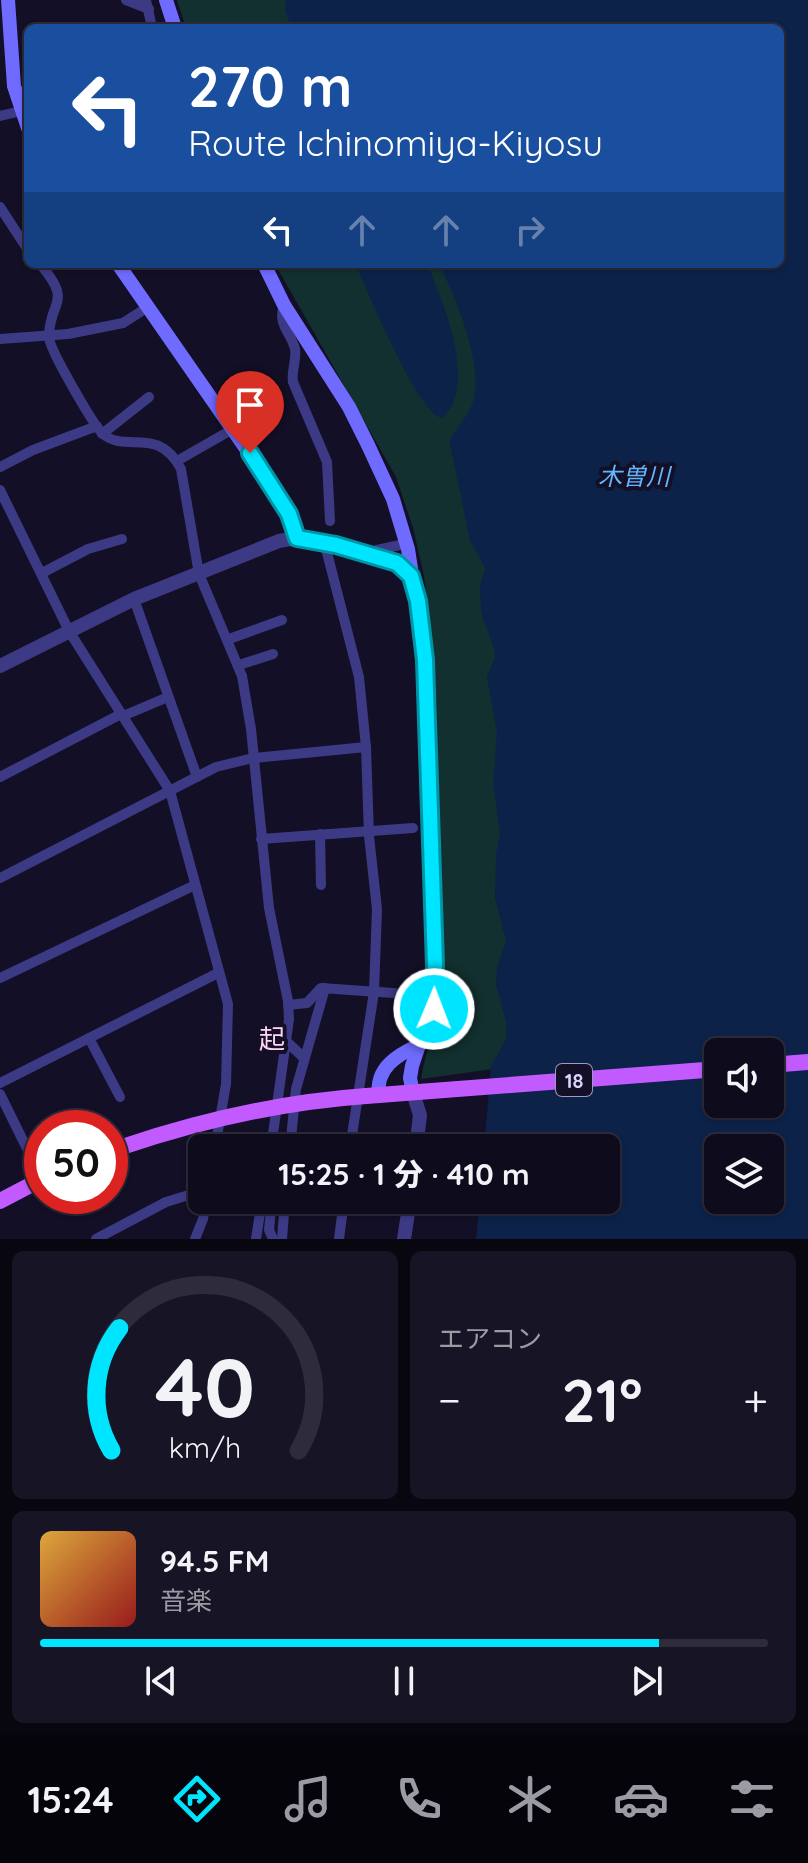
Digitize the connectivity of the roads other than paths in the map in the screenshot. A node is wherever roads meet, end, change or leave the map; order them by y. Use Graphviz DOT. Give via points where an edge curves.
graph roads {
  1 [pos="8,0"];
  2 [pos="126,0"];
  3 [pos="166,0"];
  4 [pos="147,5"];
  5 [pos="174,24"];
  6 [pos="24,110"];
  7 [pos="0,116"];
  8 [pos="0,207"];
  9 [pos="24,244"];
  10 [pos="43,268"];
  11 [pos="121,268"];
  12 [pos="266,268"];
  13 [pos="284,305"];
  14 [pos="148,307"];
  15 [pos="49,336"];
  16 [pos="0,339"];
  17 [pos="149,397"];
  18 [pos="233,429"];
  19 [pos="100,430"];
  20 [pos="177,461"];
  21 [pos="0,467"];
  22 [pos="0,490"];
  23 [pos="330,521"];
  24 [pos="297,538"];
  25 [pos="122,539"];
  26 [pos="325,545"];
  27 [pos="400,545"];
  28 [pos="373,556"];
  29 [pos="42,573"];
  30 [pos="199,574"];
  31 [pos="411,576"];
  32 [pos="134,599"];
  33 [pos="282,620"];
  34 [pos="69,631"];
  35 [pos="229,639"];
  36 [pos="273,654"];
  37 [pos="239,665"];
  38 [pos="0,666"];
  39 [pos="168,697"];
  40 [pos="122,715"];
  41 [pos="366,747"];
  42 [pos="253,758"];
  43 [pos="0,777"];
  44 [pos="197,777"];
  45 [pos="170,791"];
  46 [pos="413,828"];
  47 [pos="368,831"];
  48 [pos="320,834"];
  49 [pos="261,839"];
  50 [pos="0,878"];
  51 [pos="195,885"];
  52 [pos="321,885"];
  53 [pos="218,973"];
  54 [pos="0,978"];
  55 [pos="325,988"];
  56 [pos="374,992"];
  57 [pos="422,995"];
  58 [pos="288,1005"];
  59 [pos="89,1038"];
  60 [pos="285,1040"];
  61 [pos="419,1045"];
  62 [pos="304,1058"];
  63 [pos="808,1062"];
  64 [pos="784,1064"];
  65 [pos="704,1070"];
  66 [pos="0,1083"];
  67 [pos="421,1092"];
  68 [pos="0,1094"];
  69 [pos="373,1096"];
  70 [pos="120,1097"];
  71 [pos="217,1134"];
  72 [pos="273,1134"];
  73 [pos="291,1134"];
  74 [pos="352,1134"];
  75 [pos="418,1134"];
  76 [pos="24,1143"];
  77 [pos="128,1145"];
  78 [pos="24,1188"];
  79 [pos="188,1195"];
  80 [pos="0,1201"];
  81 [pos="202,1214"];
  82 [pos="262,1214"];
  83 [pos="267,1214"];
  84 [pos="284,1214"];
  85 [pos="342,1214"];
  86 [pos="408,1214"];
  87 [pos="96,1239"];
  88 [pos="195,1239"];
  89 [pos="256,1239"];
  90 [pos="273,1239"];
  91 [pos="282,1239"];
  92 [pos="339,1239"];
  93 [pos="404,1239"];
  1 -- 6 [label="main road" via="14,86"];
  2 -- 4 [label="street"];
  3 -- 5 [label="main road"];
  6 -- 7 [label="street"];
  8 -- 9 [label="street"];
  10 -- 15 [label="street" via="59,302"];
  11 -- 14 [label="main road"];
  12 -- 13 [label="main road"];
  13 -- 23 [label="street" via="282,324 295,347 293,382 327,462"];
  13 -- 31 [label="main road" via="368,445 398,512"];
  14 -- 15 [label="street" via="123,323"];
  14 -- 18 [label="main road"];
  15 -- 16 [label="street"];
  15 -- 19 [label="street" via="56,358"];
  17 -- 19 [label="street"];
  18 -- 20 [label="street"];
  18 -- 24 [label="main road" via="283,502"];
  19 -- 20 [label="street" via="123,441 152,442"];
  19 -- 21 [label="street" via="33,450"];
  20 -- 30 [label="street"];
  22 -- 29 [label="street"];
  24 -- 26 [label="main road"];
  24 -- 30 [label="street"];
  25 -- 29 [label="street" via="88,549"];
  26 -- 28 [label="main road"];
  26 -- 41 [label="street" via="359,677"];
  27 -- 28 [label="street" via="377,550"];
  28 -- 31 [label="main road" via="397,563"];
  29 -- 34 [label="street"];
  30 -- 32 [label="street"];
  30 -- 35 [label="street"];
  31 -- 61 [label="main road" via="425,660 435,965 429,1034"];
  32 -- 34 [label="street"];
  32 -- 39 [label="street"];
  33 -- 35 [label="street"];
  34 -- 38 [label="street"];
  34 -- 40 [label="street"];
  35 -- 37 [label="street"];
  36 -- 37 [label="street"];
  37 -- 42 [label="street"];
  39 -- 40 [label="street"];
  39 -- 44 [label="street"];
  40 -- 43 [label="street"];
  40 -- 45 [label="street"];
  41 -- 42 [label="street"];
  41 -- 47 [label="street"];
  42 -- 44 [label="street"];
  42 -- 49 [label="street"];
  44 -- 45 [label="street"];
  45 -- 50 [label="street"];
  45 -- 51 [label="street"];
  46 -- 47 [label="street"];
  47 -- 48 [label="street"];
  47 -- 56 [label="street" via="377,909"];
  48 -- 49 [label="street"];
  48 -- 52 [label="street"];
  49 -- 58 [label="street"];
  51 -- 53 [label="street"];
  51 -- 54 [label="street"];
  53 -- 59 [label="street"];
  53 -- 71 [label="street" via="228,1004 229,1031"];
  55 -- 56 [label="street"];
  55 -- 58 [label="street" via="307,1003"];
  55 -- 62 [label="street"];
  56 -- 57 [label="street"];
  56 -- 74 [label="street"];
  58 -- 60 [label="street"];
  59 -- 66 [label="street"];
  59 -- 70 [label="street"];
  60 -- 62 [label="street"];
  60 -- 72 [label="street"];
  61 -- 67 [label="main road" via="410,1078"];
  61 -- 69 [label="main road" via="390,1062"];
  62 -- 73 [label="street"];
  63 -- 64 [label="main road"];
  65 -- 67 [label="main road, 18"];
  67 -- 69 [label="main road, 18"];
  67 -- 75 [label="street"];
  68 -- 76 [label="street"];
  69 -- 77 [label="main road, 18, bridge" via="246,1112"];
  78 -- 80 [label="main road"];
  79 -- 87 [label="street"];
  81 -- 88 [label="street"];
  82 -- 89 [label="street"];
  83 -- 90 [label="street"];
  84 -- 91 [label="street"];
  85 -- 92 [label="street"];
  86 -- 93 [label="street"];
}
